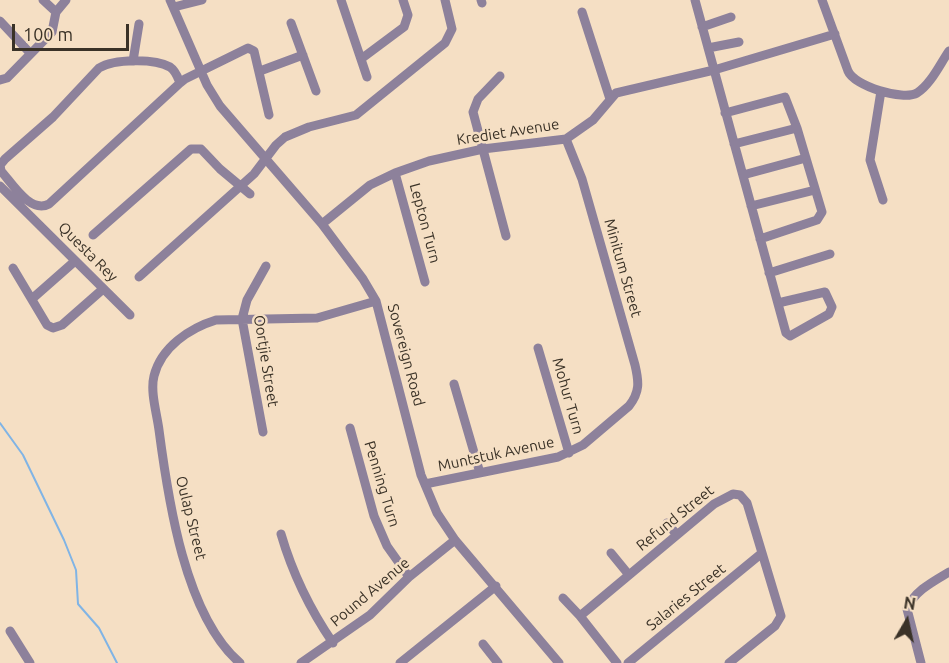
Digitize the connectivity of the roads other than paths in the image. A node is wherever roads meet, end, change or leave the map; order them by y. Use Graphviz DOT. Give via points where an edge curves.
graph roads {
  1 [pos="43,0"];
  2 [pos="66,0"];
  3 [pos="202,0"];
  4 [pos="341,0"];
  5 [pos="403,0"];
  6 [pos="445,0"];
  7 [pos="695,0"];
  8 [pos="822,0"];
  9 [pos="172,4"];
  10 [pos="56,12"];
  11 [pos="582,12"];
  12 [pos="731,17"];
  13 [pos="0,21"];
  14 [pos="291,23"];
  15 [pos="139,24"];
  16 [pos="702,27"];
  17 [pos="835,34"];
  18 [pos="739,42"];
  19 [pos="708,48"];
  20 [pos="949,51"];
  21 [pos="30,53"];
  22 [pos="303,55"];
  23 [pos="361,59"];
  24 [pos="133,61"];
  25 [pos="200,70"];
  26 [pos="714,70"];
  27 [pos="260,71"];
  28 [pos="500,76"];
  29 [pos="367,77"];
  30 [pos="0,80"];
  31 [pos="180,83"];
  32 [pos="316,91"];
  33 [pos="882,91"];
  34 [pos="610,99"];
  35 [pos="725,113"];
  36 [pos="269,115"];
  37 [pos="797,128"];
  38 [pos="566,139"];
  39 [pos="734,144"];
  40 [pos="483,149"];
  41 [pos="265,158"];
  42 [pos="806,158"];
  43 [pos="395,173"];
  44 [pos="743,175"];
  45 [pos="241,184"];
  46 [pos="0,186"];
  47 [pos="815,190"];
  48 [pos="250,194"];
  49 [pos="883,200"];
  50 [pos="751,206"];
  51 [pos="322,224"];
  52 [pos="93,234"];
  53 [pos="506,236"];
  54 [pos="760,239"];
  55 [pos="830,254"];
  56 [pos="75,261"];
  57 [pos="266,266"];
  58 [pos="13,268"];
  59 [pos="769,273"];
  60 [pos="139,277"];
  61 [pos="425,282"];
  62 [pos="104,289"];
  63 [pos="33,298"];
  64 [pos="376,301"];
  65 [pos="778,303"];
  66 [pos="130,315"];
  67 [pos="242,319"];
  68 [pos="538,348"];
  69 [pos="454,384"];
  70 [pos="629,406"];
  71 [pos="350,428"];
  72 [pos="263,432"];
  73 [pos="569,453"];
  74 [pos="480,473"];
  75 [pos="425,484"];
  76 [pos="667,522"];
  77 [pos="281,534"];
  78 [pos="677,535"];
  79 [pos="455,540"];
  80 [pos="611,553"];
  81 [pos="762,553"];
  82 [pos="629,575"];
  83 [pos="947,577"];
  84 [pos="409,578"];
  85 [pos="496,586"];
  86 [pos="564,598"];
  87 [pos="580,616"];
  88 [pos="10,631"];
  89 [pos="333,643"];
  90 [pos="483,644"];
  91 [pos="30,663"];
  92 [pos="240,663"];
  93 [pos="301,663"];
  94 [pos="400,663"];
  95 [pos="498,663"];
  96 [pos="560,663"];
  97 [pos="617,663"];
  98 [pos="628,663"];
  99 [pos="729,663"];
  100 [pos="921,663"];
  1 -- 10 [label="street"];
  2 -- 10 [label="street"];
  3 -- 9 [label="street"];
  4 -- 23 [label="street"];
  5 -- 23 [label="street" via="408,15 404,27"];
  6 -- 41 [label="street" via="452,29 445,43 356,115 296,131"];
  7 -- 16 [label="street"];
  8 -- 17 [label="street"];
  9 -- 25 [label="street, Sovereign Road"];
  10 -- 21 [label="street" via="55,28"];
  11 -- 34 [label="street"];
  12 -- 16 [label="street"];
  13 -- 21 [label="street"];
  14 -- 22 [label="street"];
  15 -- 24 [label="street"];
  16 -- 19 [label="street"];
  17 -- 26 [label="street, Krediet Avenue"];
  17 -- 33 [label="street" via="851,78"];
  18 -- 19 [label="street"];
  19 -- 26 [label="street"];
  20 -- 33 [label="street" via="916,94"];
  21 -- 30 [label="street" via="7,78"];
  22 -- 27 [label="street"];
  22 -- 32 [label="street"];
  23 -- 29 [label="street"];
  24 -- 31 [label="street" via="171,68"];
  24 -- 31 [label="street" via="108,63 99,68 0,165 1,171 36,207 49,204"];
  25 -- 27 [label="street" via="251,48"];
  25 -- 31 [label="street"];
  25 -- 41 [label="street, Sovereign Road" via="220,106"];
  26 -- 34 [label="street, Krediet Avenue" via="624,91"];
  26 -- 35 [label="street"];
  27 -- 36 [label="street"];
  28 -- 40 [label="street" via="472,112"];
  33 -- 49 [label="street" via="870,160"];
  34 -- 38 [label="street, Krediet Avenue" via="593,120"];
  35 -- 37 [label="street" via="785,97"];
  35 -- 39 [label="street"];
  37 -- 39 [label="street"];
  37 -- 42 [label="street"];
  38 -- 40 [label="street, Krediet Avenue"];
  38 -- 70 [label="street, Minitum Street" via="582,179 635,365 639,389"];
  39 -- 44 [label="street"];
  40 -- 43 [label="street, Krediet Avenue"];
  40 -- 53 [label="street"];
  41 -- 45 [label="street"];
  41 -- 51 [label="street, Sovereign Road"];
  42 -- 44 [label="street"];
  42 -- 47 [label="street"];
  43 -- 51 [label="street, Krediet Avenue" via="370,185"];
  43 -- 61 [label="street, Lepton Turn"];
  44 -- 50 [label="street"];
  45 -- 48 [label="street"];
  45 -- 52 [label="street" via="201,149 191,149"];
  45 -- 60 [label="street"];
  46 -- 56 [label="street, Questa Rey"];
  47 -- 50 [label="street"];
  47 -- 54 [label="street" via="820,217"];
  50 -- 54 [label="street"];
  51 -- 64 [label="street, Sovereign Road"];
  54 -- 59 [label="street"];
  55 -- 59 [label="street"];
  56 -- 62 [label="street, Questa Rey"];
  56 -- 63 [label="street"];
  57 -- 67 [label="street, Oortjie Street" via="247,300"];
  58 -- 63 [label="street"];
  59 -- 65 [label="street"];
  62 -- 63 [label="street" via="62,325 53,328 47,325"];
  62 -- 66 [label="street, Questa Rey"];
  64 -- 67 [label="street" via="317,318"];
  64 -- 75 [label="street, Sovereign Road"];
  65 -- 65 [label="street" via="790,336 829,314 832,307 825,292"];
  67 -- 72 [label="street, Oortjie Street"];
  67 -- 92 [label="street, Oulap Street" via="204,324 169,348 153,377 165,477 180,548 201,607"];
  68 -- 73 [label="street, Mohur Turn"];
  69 -- 74 [label="street"];
  70 -- 73 [label="street, Muntstuk Avenue"];
  71 -- 84 [label="street, Penning Turn" via="376,523"];
  73 -- 74 [label="street, Muntstuk Avenue"];
  74 -- 75 [label="street, Muntstuk Avenue"];
  75 -- 79 [label="street, Sovereign Road" via="437,513"];
  76 -- 78 [label="street"];
  77 -- 89 [label="street" via="309,608"];
  78 -- 81 [label="street, Refund Street" via="726,495 740,495 747,503"];
  78 -- 82 [label="street, Refund Street"];
  79 -- 84 [label="street, Pound Avenue"];
  79 -- 85 [label="street, Sovereign Road"];
  80 -- 82 [label="street"];
  81 -- 98 [label="street, Salaries Street"];
  81 -- 99 [label="street, Refund Street" via="779,621"];
  82 -- 87 [label="street, Refund Street"];
  83 -- 100 [label="street" via="913,598 907,609"];
  84 -- 89 [label="street, Pound Avenue"];
  85 -- 94 [label="street"];
  85 -- 96 [label="street, Sovereign Road"];
  86 -- 87 [label="street"];
  87 -- 97 [label="street"];
  88 -- 91 [label="street"];
  89 -- 93 [label="street, Pound Avenue"];
  90 -- 95 [label="street"];
}
